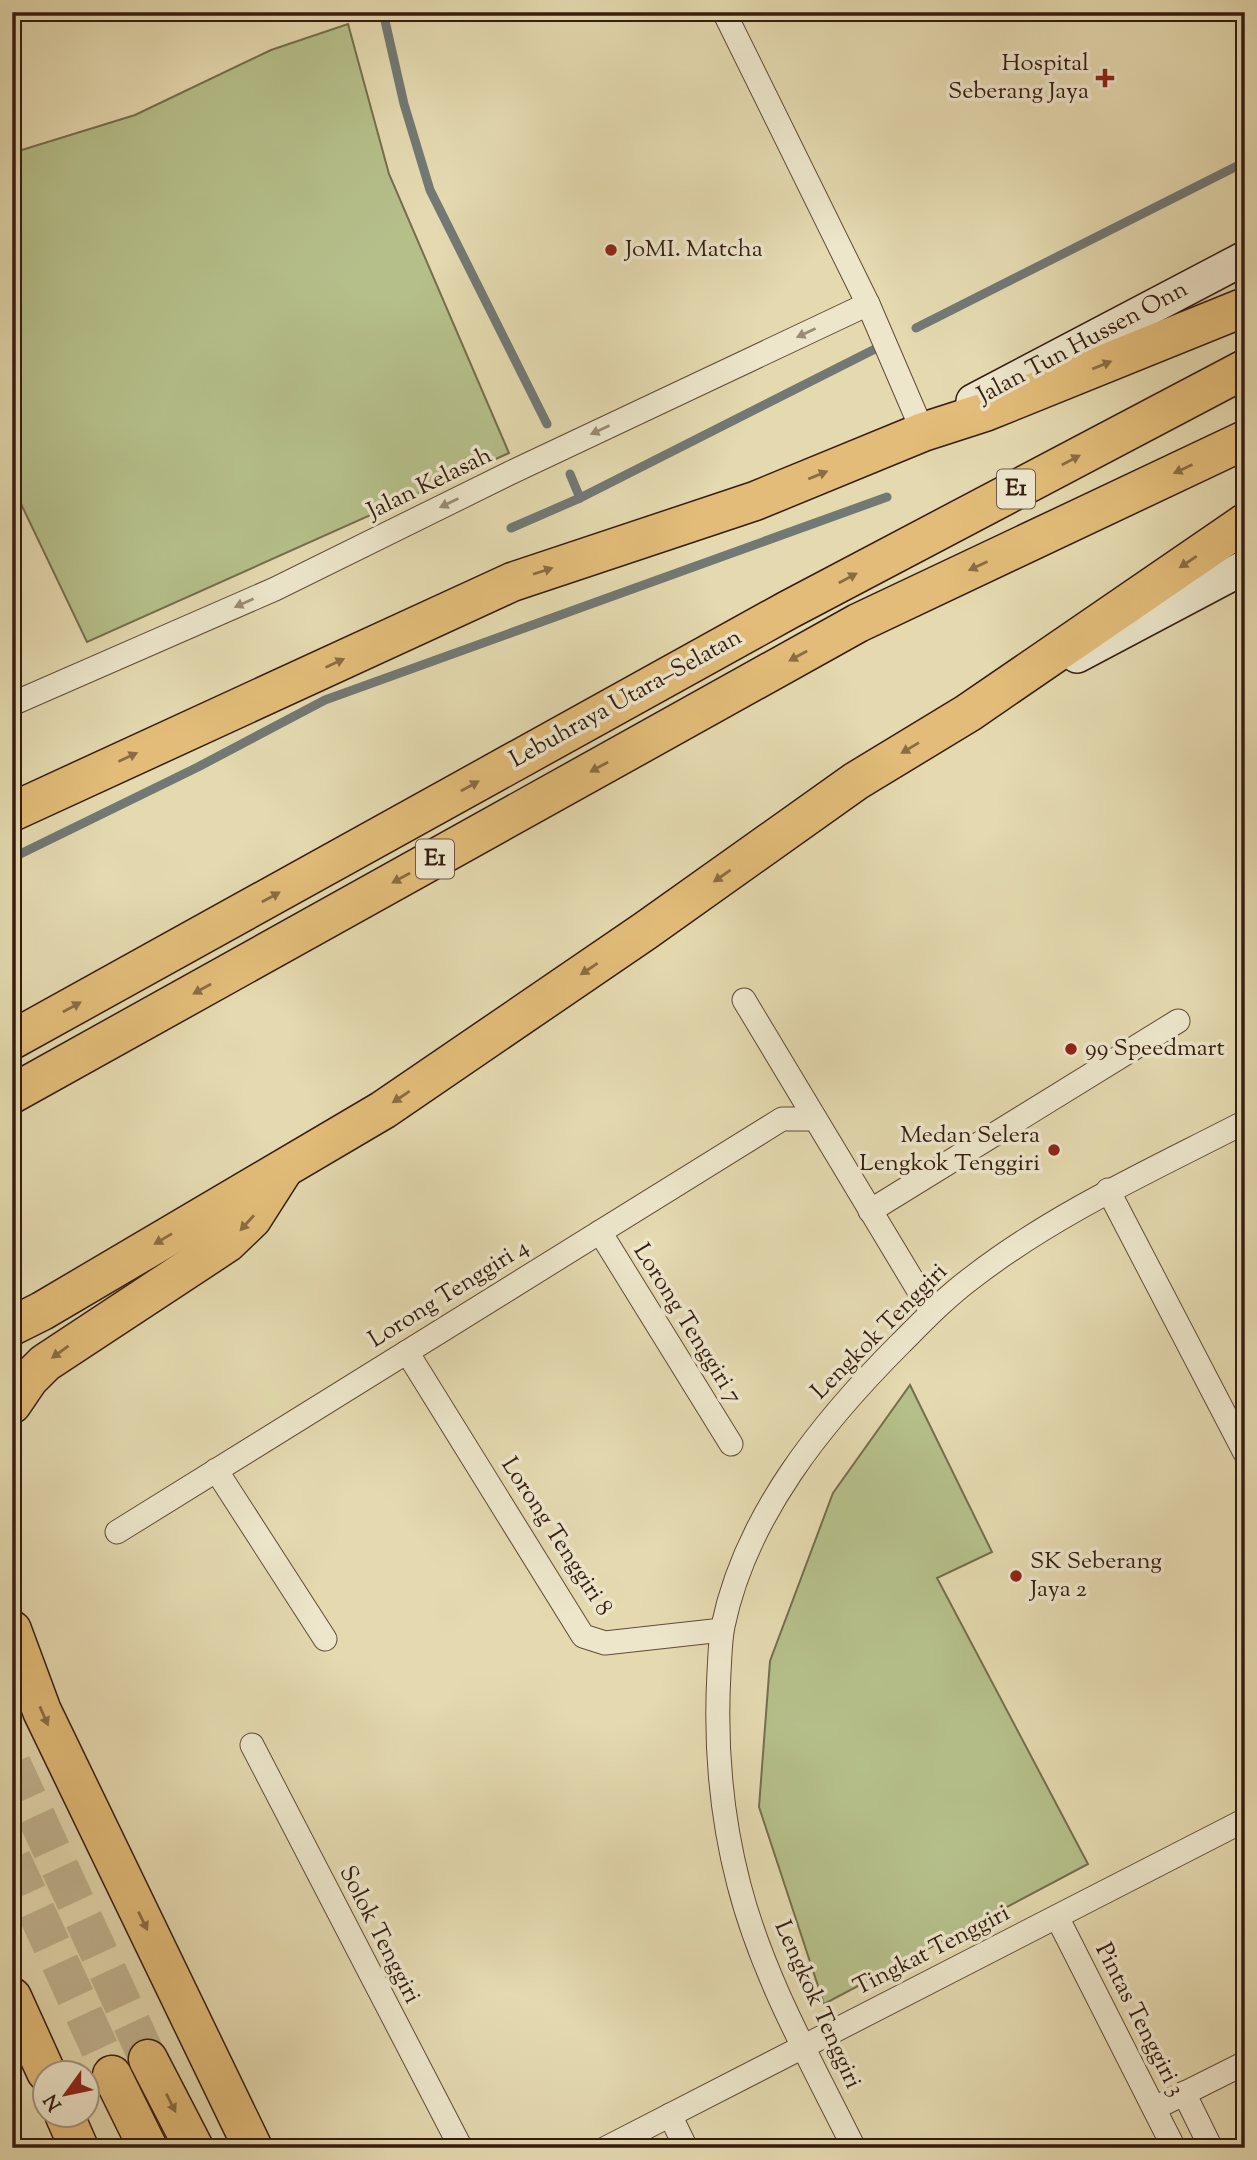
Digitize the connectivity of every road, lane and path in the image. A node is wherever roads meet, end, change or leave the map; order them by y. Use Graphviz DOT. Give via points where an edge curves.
graph roads {
  1 [pos="724,12"];
  2 [pos="1245,258"];
  3 [pos="868,304"];
  4 [pos="1245,307"];
  5 [pos="1245,369"];
  6 [pos="923,432"];
  7 [pos="1245,440"];
  8 [pos="1245,523"];
  9 [pos="1245,567"];
  10 [pos="12,704"];
  11 [pos="968,713"];
  12 [pos="66,786"];
  13 [pos="12,791"];
  14 [pos="12,812"];
  15 [pos="744,1000"];
  16 [pos="1178,1021"];
  17 [pos="12,1040"];
  18 [pos="12,1094"];
  19 [pos="814,1119"];
  20 [pos="1245,1122"];
  21 [pos="285,1167"];
  22 [pos="1108,1190"];
  23 [pos="870,1211"];
  24 [pos="600,1232"];
  25 [pos="931,1311"];
  26 [pos="12,1326"];
  27 [pos="407,1352"];
  28 [pos="12,1404"];
  29 [pos="731,1444"];
  30 [pos="1245,1453"];
  31 [pos="216,1470"];
  32 [pos="117,1532"];
  33 [pos="12,1629"];
  34 [pos="722,1629"];
  35 [pos="325,1639"];
  36 [pos="252,1745"];
  37 [pos="1245,1820"];
  38 [pos="1057,1917"];
  39 [pos="12,1997"];
  40 [pos="803,2046"];
  41 [pos="39,2058"];
  42 [pos="148,2059"];
  43 [pos="1245,2063"];
  44 [pos="112,2076"];
  45 [pos="1184,2093"];
  46 [pos="1155,2108"];
  47 [pos="670,2115"];
  48 [pos="70,2128"];
  49 [pos="79,2148"];
  50 [pos="148,2148"];
  51 [pos="194,2148"];
  52 [pos="253,2148"];
  53 [pos="461,2148"];
  54 [pos="606,2148"];
  55 [pos="686,2148"];
  56 [pos="854,2148"];
  57 [pos="1174,2148"];
  58 [pos="1211,2148"];
  1 -- 3 [label="street"];
  2 -- 6 [label="main road, Jalan Tun Hussen Onn"];
  3 -- 6 [label="street"];
  3 -- 10 [label="street, Jalan Kelasah, one-way" via="275,589"];
  6 -- 4 [label="highway, one-way" via="985,412"];
  17 -- 5 [label="highway, Lebuhraya Utara–Selatan / E1, one-way" via="788,610"];
  12 -- 6 [label="highway, one-way" via="512,582 755,501"];
  7 -- 18 [label="highway, Lebuhraya Utara–Selatan / E1, one-way" via="858,623"];
  8 -- 11 [label="highway, one-way"];
  9 -- 11 [label="main road"];
  11 -- 21 [label="highway, one-way" via="856,781 383,1110"];
  12 -- 13 [label="highway"];
  12 -- 14 [label="highway"];
  15 -- 19 [label="street"];
  16 -- 23 [label="street"];
  19 -- 23 [label="street"];
  19 -- 24 [label="street, Lorong Tenggiri 4" via="782,1119"];
  20 -- 22 [label="street, Lengkok Tenggiri"];
  21 -- 26 [label="highway, one-way"];
  21 -- 28 [label="highway, one-way" via="270,1195 234,1237 45,1363"];
  22 -- 25 [label="street, Lengkok Tenggiri" via="974,1276"];
  22 -- 30 [label="street"];
  23 -- 25 [label="street"];
  24 -- 27 [label="street, Lorong Tenggiri 4"];
  24 -- 29 [label="street, Lorong Tenggiri 7"];
  25 -- 34 [label="street, Lengkok Tenggiri" via="829,1419 786,1480 748,1552"];
  27 -- 31 [label="street, Lorong Tenggiri 4"];
  27 -- 34 [label="street, Lorong Tenggiri 8" via="583,1636 605,1643"];
  31 -- 32 [label="street, Lorong Tenggiri 4"];
  31 -- 35 [label="street"];
  33 -- 52 [label="highway, one-way" via="42,1711"];
  34 -- 40 [label="street, Lengkok Tenggiri" via="717,1715 723,1801 739,1886 762,1956"];
  36 -- 53 [label="street, Solok Tenggiri"];
  37 -- 38 [label="street, Tingkat Tenggiri"];
  38 -- 40 [label="street, Tingkat Tenggiri"];
  38 -- 46 [label="street, Pintas Tenggiri 3"];
  39 -- 41 [label="highway"];
  40 -- 47 [label="street, Tingkat Tenggiri"];
  40 -- 56 [label="street, Lengkok Tenggiri"];
  42 -- 51 [label="highway, one-way"];
  43 -- 45 [label="street"];
  44 -- 50 [label="highway"];
  45 -- 46 [label="street"];
  45 -- 58 [label="street, Pintas Tenggiri 3"];
  46 -- 57 [label="street, Pintas Tenggiri 3"];
  47 -- 54 [label="street, Tingkat Tenggiri"];
  47 -- 55 [label="street"];
  48 -- 49 [label="highway"];
}
